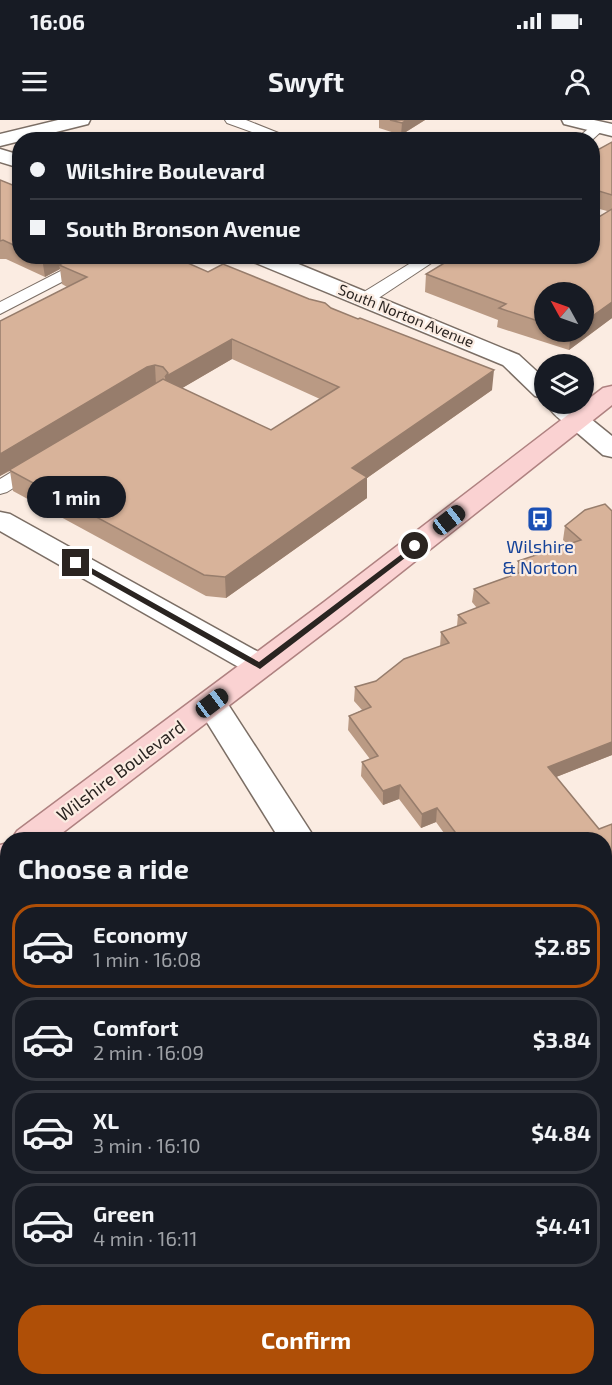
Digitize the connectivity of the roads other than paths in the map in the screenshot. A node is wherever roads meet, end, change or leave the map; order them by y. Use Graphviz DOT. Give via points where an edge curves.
graph roads {
  1 [pos="81,120"];
  2 [pos="232,120"];
  3 [pos="572,120"];
  4 [pos="606,129"];
  5 [pos="32,132"];
  6 [pos="266,132"];
  7 [pos="88,264"];
  8 [pos="279,264"];
  9 [pos="421,264"];
  10 [pos="365,299"];
  11 [pos="0,309"];
  12 [pos="534,382"];
  13 [pos="612,393"];
  14 [pos="594,401"];
  15 [pos="566,414"];
  16 [pos="570,414"];
  17 [pos="612,449"];
  18 [pos="58,452"];
  19 [pos="0,488"];
  20 [pos="0,520"];
  21 [pos="260,666"];
  22 [pos="212,703"];
  23 [pos="40,832"];
  24 [pos="293,832"];
  1 -- 5 [label="street"];
  2 -- 6 [label="lane"];
  3 -- 4 [label="street"];
  7 -- 11 [label="lane"];
  8 -- 10 [label="street, South Norton Avenue"];
  9 -- 10 [label="lane"];
  10 -- 12 [label="street, South Norton Avenue" via="511,360"];
  13 -- 14 [label="main road, Wilshire Boulevard"];
  15 -- 21 [label="main road, Wilshire Boulevard"];
  16 -- 17 [label="street"];
  18 -- 19 [label="lane"];
  20 -- 21 [label="street"];
  21 -- 22 [label="main road, Wilshire Boulevard"];
  22 -- 23 [label="main road, Wilshire Boulevard"];
  22 -- 24 [label="street"];
}
